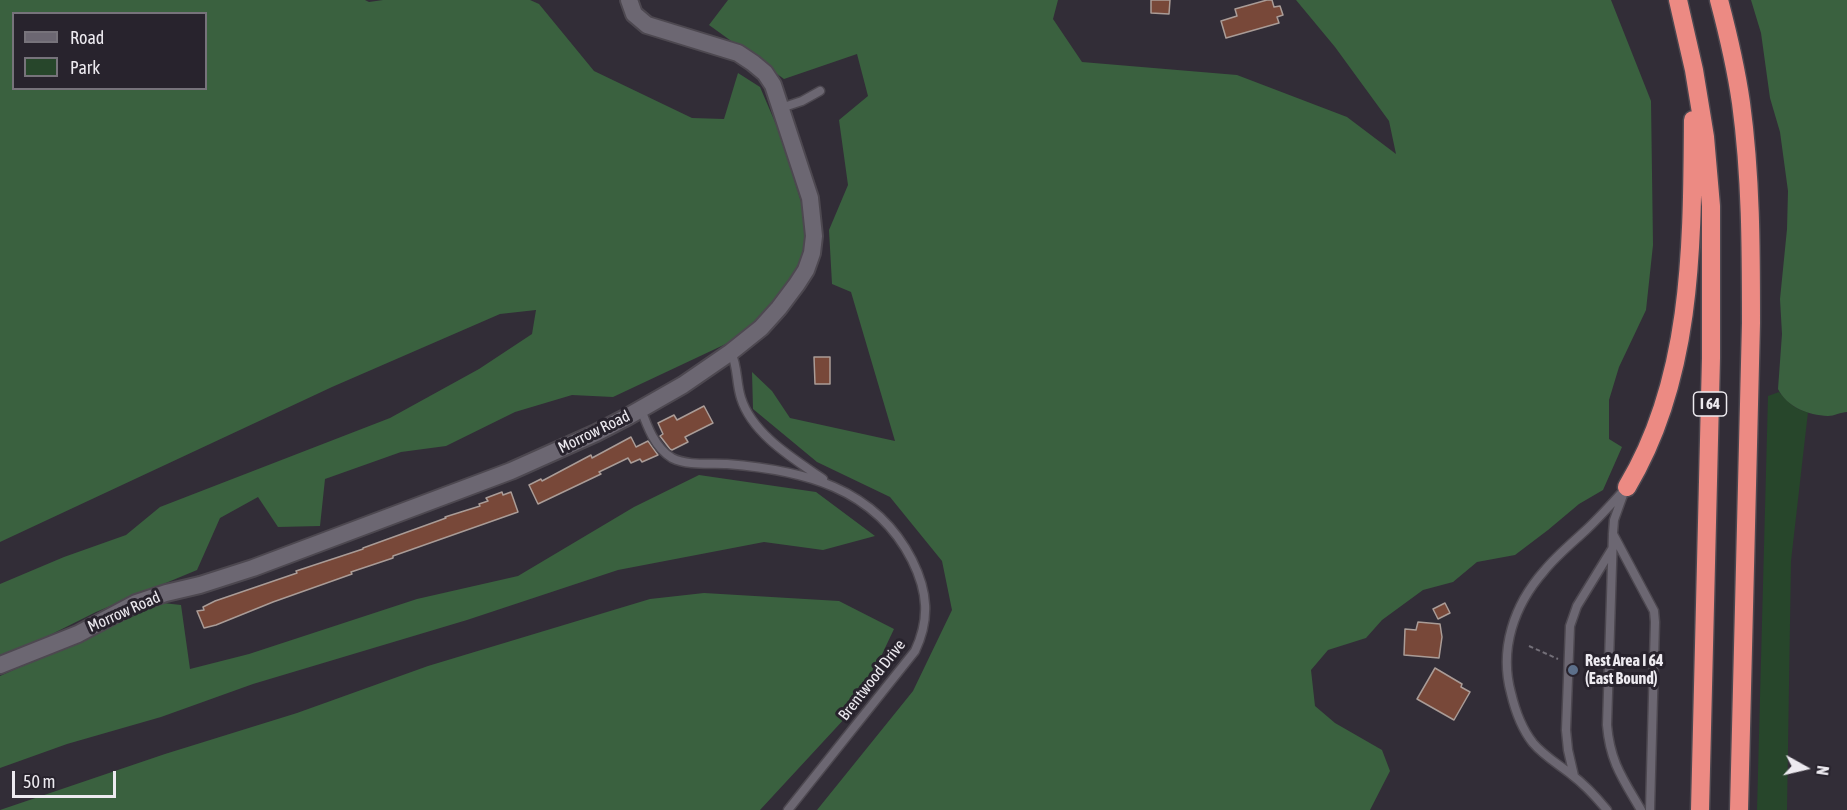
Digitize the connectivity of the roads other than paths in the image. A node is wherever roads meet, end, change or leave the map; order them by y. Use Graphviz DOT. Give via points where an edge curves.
graph roads {
  1 [pos="629,0"];
  2 [pos="1678,0"];
  3 [pos="1719,0"];
  4 [pos="1695,70"];
  5 [pos="820,92"];
  6 [pos="780,108"];
  7 [pos="731,352"];
  8 [pos="641,409"];
  9 [pos="831,484"];
  10 [pos="1627,487"];
  11 [pos="1613,533"];
  12 [pos="1612,549"];
  13 [pos="0,665"];
  14 [pos="1574,776"];
  15 [pos="788,810"];
  16 [pos="1607,810"];
  17 [pos="1641,810"];
  18 [pos="1650,810"];
  19 [pos="1700,810"];
  20 [pos="1739,810"];
  1 -- 6 [label="street, Morrow Road" via="634,14 647,25 738,53 753,63 773,85"];
  2 -- 4 [label="highway, I 64"];
  3 -- 20 [label="highway, I 64" via="1741,102 1751,243"];
  4 -- 10 [label="highway" via="1689,273 1682,321 1654,437"];
  4 -- 19 [label="highway, I 64" via="1711,206 1712,270"];
  5 -- 6 [label="lane"];
  6 -- 7 [label="street, Morrow Road" via="810,198 812,253 798,284 779,308"];
  7 -- 8 [label="street, Morrow Road"];
  7 -- 9 [label="lane" via="740,398 758,427 778,447"];
  8 -- 9 [label="lane, Brentwood Drive" via="657,444 672,458 753,467"];
  8 -- 13 [label="street, Morrow Road" via="511,471 253,568 136,603 78,633"];
  9 -- 15 [label="lane, Brentwood Drive" via="876,512 905,547 926,600 925,626 906,665"];
  10 -- 11 [label="lane" via="1618,506"];
  10 -- 14 [label="lane" via="1544,570 1514,617 1508,641 1508,684 1522,724 1532,742"];
  11 -- 12 [label="lane"];
  11 -- 18 [label="lane" via="1654,611"];
  12 -- 14 [label="lane" via="1577,606 1570,626 1566,730"];
  12 -- 17 [label="lane" via="1609,746 1614,764"];
  14 -- 16 [label="lane"];
}
